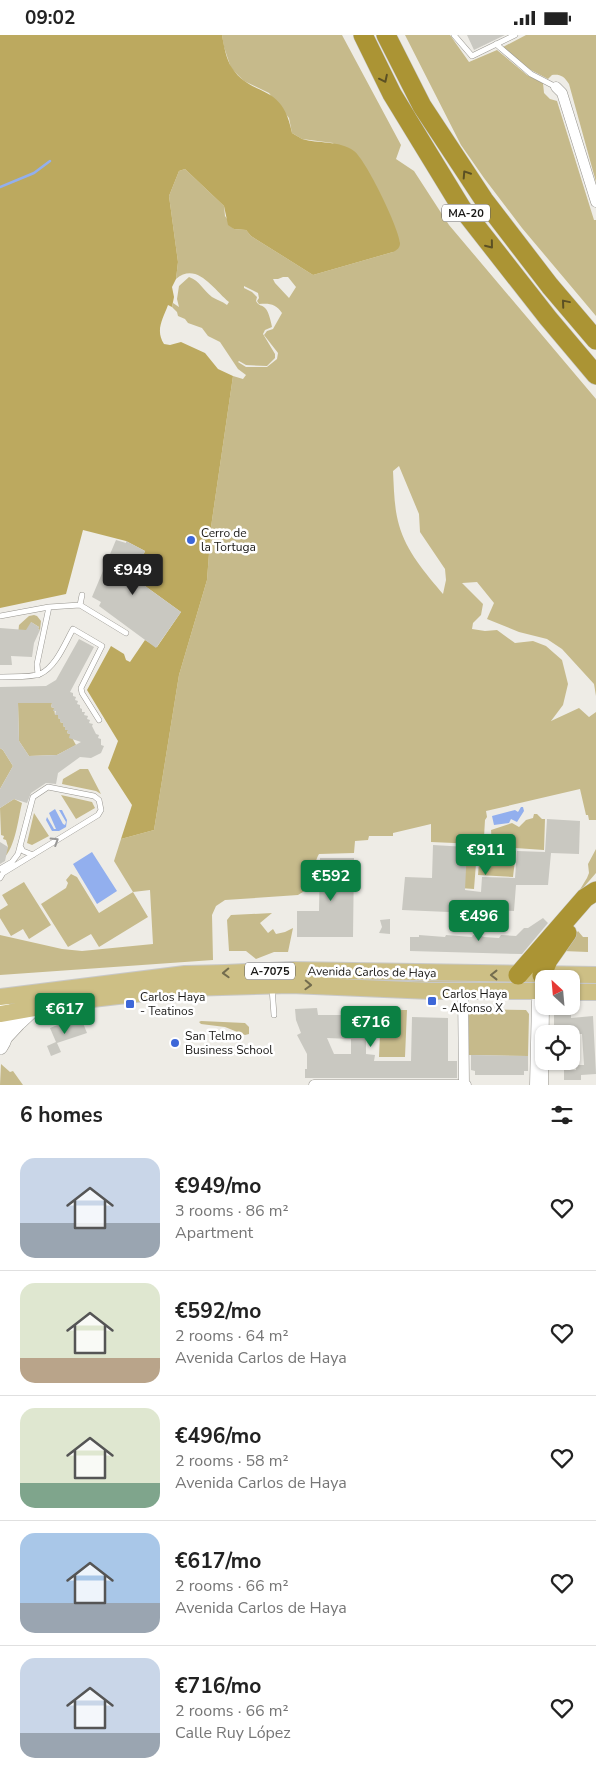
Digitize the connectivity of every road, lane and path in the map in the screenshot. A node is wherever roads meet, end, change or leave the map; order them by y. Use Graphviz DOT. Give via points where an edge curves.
graph roads {
  1 [pos="363,35"];
  2 [pos="386,35"];
  3 [pos="454,35"];
  4 [pos="515,35"];
  5 [pos="496,44"];
  6 [pos="556,87"];
  7 [pos="596,202"];
  8 [pos="596,340"];
  9 [pos="596,375"];
  10 [pos="82,595"];
  11 [pos="80,605"];
  12 [pos="49,607"];
  13 [pos="0,616"];
  14 [pos="126,633"];
  15 [pos="38,675"];
  16 [pos="0,677"];
  17 [pos="99,720"];
  18 [pos="20,846"];
  19 [pos="33,855"];
  20 [pos="0,869"];
  21 [pos="0,878"];
  22 [pos="596,891"];
  23 [pos="596,897"];
  24 [pos="547,970"];
  25 [pos="518,975"];
  26 [pos="596,975"];
  27 [pos="580,981"];
  28 [pos="272,985"];
  29 [pos="535,988"];
  30 [pos="463,990"];
  31 [pos="580,992"];
  32 [pos="596,992"];
  33 [pos="535,994"];
  34 [pos="0,997"];
  35 [pos="33,1009"];
  36 [pos="2,1010"];
  37 [pos="274,1015"];
  38 [pos="537,1015"];
  39 [pos="543,1015"];
  40 [pos="2,1043"];
  41 [pos="314,1085"];
  42 [pos="465,1085"];
  43 [pos="535,1085"];
  44 [pos="543,1085"];
  1 -- 9 [label="highway, MA-20, one-way" via="392,94 461,207"];
  8 -- 2 [label="highway, MA-20, one-way" via="484,200 422,106"];
  3 -- 5 [label="lane" via="472,56"];
  4 -- 5 [label="lane"];
  5 -- 6 [label="lane" via="531,74"];
  6 -- 7 [label="street" via="562,93"];
  10 -- 11 [label="lane"];
  11 -- 12 [label="lane"];
  11 -- 14 [label="lane"];
  12 -- 13 [label="lane"];
  12 -- 15 [label="lane" via="37,664"];
  15 -- 16 [label="lane"];
  15 -- 17 [label="lane" via="51,666 73,629 102,646 81,688"];
  18 -- 19 [label="lane"];
  19 -- 18 [label="lane, one-way" via="98,815 102,810 99,800 94,796 48,787 33,797"];
  18 -- 20 [label="lane" via="12,862"];
  19 -- 21 [label="lane"];
  22 -- 25 [label="highway" via="585,898"];
  23 -- 24 [label="highway" via="548,960"];
  25 -- 29 [label="main road, Avenida Carlos de Haya / A-7075"];
  25 -- 34 [label="main road, Avenida Carlos de Haya / A-7075, one-way" via="291,971 185,974"];
  26 -- 27 [label="main road, Avenida Carlos de Haya / A-7075"];
  28 -- 30 [label="main road, Avenida Carlos de Haya / A-7075, one-way"];
  28 -- 35 [label="main road, Avenida Carlos de Haya / A-7075" via="187,988"];
  28 -- 37 [label="lane"];
  30 -- 33 [label="main road, Avenida Carlos de Haya / A-7075"];
  30 -- 42 [label="street"];
  31 -- 32 [label="main road"];
  35 -- 36 [label="main road, A-7075"];
  35 -- 40 [label="main road"];
  36 -- 40 [label="main road" via="7,1031"];
  38 -- 43 [label="street"];
  39 -- 44 [label="street"];
  41 -- 42 [label="street"];
}
